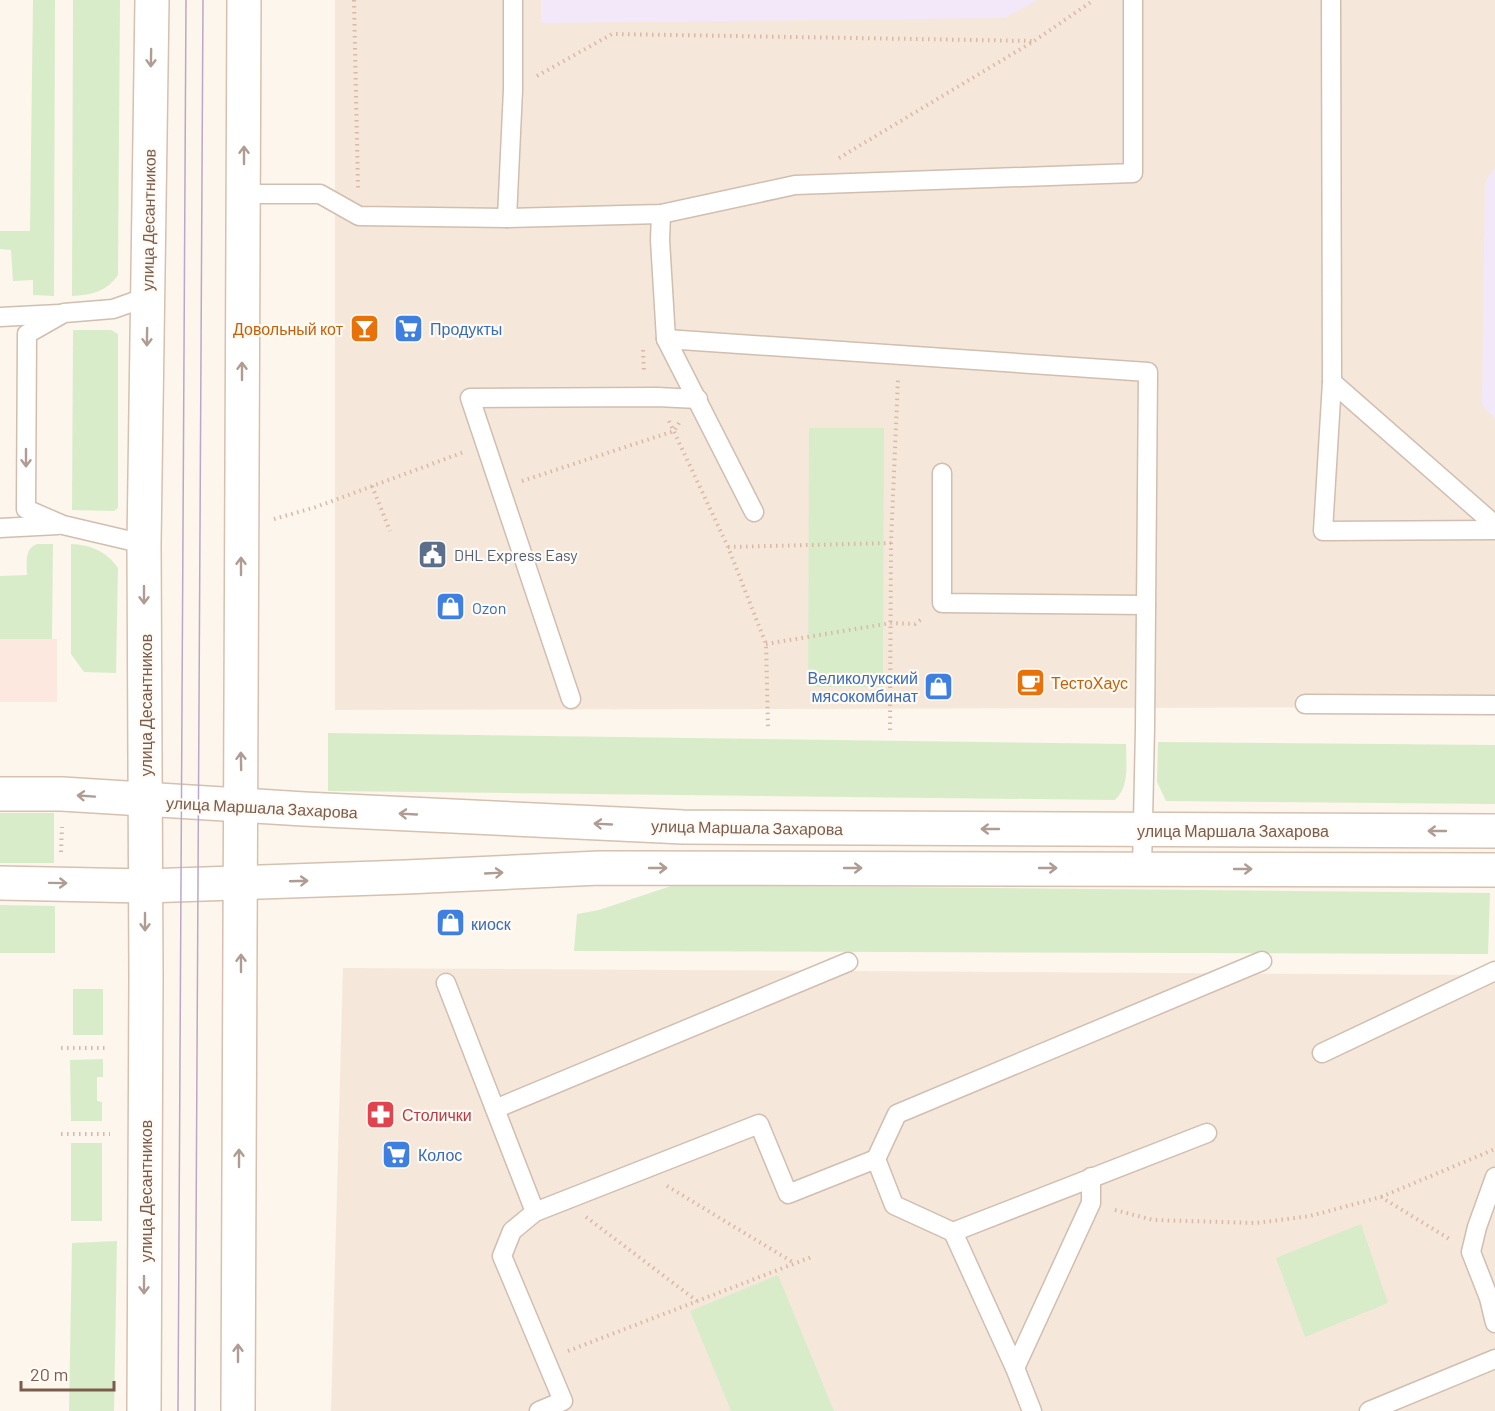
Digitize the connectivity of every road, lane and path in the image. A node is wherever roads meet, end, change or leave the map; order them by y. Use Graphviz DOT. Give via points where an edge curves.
graph roads {
  1 [pos="152,0"];
  2 [pos="244,0"];
  3 [pos="354,0"];
  4 [pos="513,0"];
  5 [pos="1094,0"];
  6 [pos="1133,0"];
  7 [pos="1331,0"];
  8 [pos="1034,41"];
  9 [pos="513,90"];
  10 [pos="795,185"];
  11 [pos="243,194"];
  12 [pos="661,214"];
  13 [pos="359,216"];
  14 [pos="507,218"];
  15 [pos="147,297"];
  16 [pos="64,313"];
  17 [pos="0,317"];
  18 [pos="666,339"];
  19 [pos="898,371"];
  20 [pos="1332,382"];
  21 [pos="698,399"];
  22 [pos="674,431"];
  23 [pos="942,473"];
  24 [pos="372,486"];
  25 [pos="316,507"];
  26 [pos="754,512"];
  27 [pos="270,520"];
  28 [pos="63,525"];
  29 [pos="1495,525"];
  30 [pos="0,528"];
  31 [pos="1495,530"];
  32 [pos="390,531"];
  33 [pos="891,543"];
  34 [pos="144,544"];
  35 [pos="728,547"];
  36 [pos="1146,605"];
  37 [pos="891,623"];
  38 [pos="915,624"];
  39 [pos="766,644"];
  40 [pos="571,699"];
  41 [pos="1305,704"];
  42 [pos="1495,705"];
  43 [pos="768,727"];
  44 [pos="890,730"];
  45 [pos="0,794"];
  46 [pos="145,800"];
  47 [pos="241,806"];
  48 [pos="62,824"];
  49 [pos="1142,829"];
  50 [pos="1495,831"];
  51 [pos="61,859"];
  52 [pos="1142,868"];
  53 [pos="1495,870"];
  54 [pos="0,883"];
  55 [pos="240,883"];
  56 [pos="145,886"];
  57 [pos="1262,961"];
  58 [pos="848,962"];
  59 [pos="1495,971"];
  60 [pos="446,983"];
  61 [pos="60,1048"];
  62 [pos="109,1048"];
  63 [pos="1322,1053"];
  64 [pos="495,1109"];
  65 [pos="1207,1133"];
  66 [pos="61,1134"];
  67 [pos="110,1134"];
  68 [pos="1495,1149"];
  69 [pos="876,1159"];
  70 [pos="1091,1177"];
  71 [pos="1495,1177"];
  72 [pos="666,1186"];
  73 [pos="1381,1197"];
  74 [pos="1091,1203"];
  75 [pos="579,1211"];
  76 [pos="534,1212"];
  77 [pos="953,1232"];
  78 [pos="1471,1252"];
  79 [pos="814,1256"];
  80 [pos="795,1264"];
  81 [pos="1492,1297"];
  82 [pos="697,1301"];
  83 [pos="1495,1323"];
  84 [pos="1495,1359"];
  85 [pos="545,1360"];
  86 [pos="1015,1368"];
  87 [pos="565,1406"];
  88 [pos="144,1411"];
  89 [pos="238,1411"];
  90 [pos="539,1411"];
  91 [pos="1032,1411"];
  92 [pos="1369,1411"];
  1 -- 15 [label="street, улица Десантников, one-way"];
  11 -- 2 [label="street, one-way"];
  3 -- 13 [label="path"];
  4 -- 9 [label="lane"];
  5 -- 8 [label="path"];
  6 -- 10 [label="lane" via="1133,173"];
  7 -- 20 [label="lane"];
  8 -- 9 [label="path" via="612,34"];
  8 -- 10 [label="path"];
  9 -- 14 [label="lane"];
  10 -- 12 [label="lane"];
  11 -- 13 [label="lane" via="320,194"];
  47 -- 11 [label="street, one-way"];
  12 -- 14 [label="lane"];
  12 -- 18 [label="lane"];
  13 -- 14 [label="lane"];
  15 -- 16 [label="lane" via="113,309"];
  15 -- 34 [label="street, улица Десантников, one-way"];
  16 -- 17 [label="lane"];
  16 -- 28 [label="lane, one-way" via="27,334 26,432 26,509"];
  18 -- 21 [label="lane"];
  18 -- 36 [label="lane" via="1148,372"];
  19 -- 33 [label="path"];
  20 -- 29 [label="lane"];
  20 -- 31 [label="lane" via="1323,531"];
  21 -- 26 [label="lane"];
  21 -- 40 [label="lane" via="470,398"];
  22 -- 35 [label="path"];
  23 -- 36 [label="lane" via="942,603"];
  24 -- 32 [label="path"];
  25 -- 27 [label="path"];
  28 -- 30 [label="lane"];
  28 -- 34 [label="lane"];
  33 -- 35 [label="path"];
  33 -- 37 [label="path"];
  34 -- 46 [label="street, улица Десантников, one-way"];
  35 -- 39 [label="path"];
  36 -- 49 [label="lane"];
  37 -- 38 [label="path"];
  37 -- 39 [label="path"];
  37 -- 44 [label="path"];
  39 -- 43 [label="path"];
  41 -- 42 [label="lane"];
  46 -- 45 [label="street, улица Маршала Захарова, one-way"];
  46 -- 47 [label="street, улица Маршала Захарова"];
  46 -- 56 [label="street, улица Десантников"];
  49 -- 47 [label="street, улица Маршала Захарова, one-way" via="683,827"];
  47 -- 55 [label="street"];
  48 -- 51 [label="path"];
  50 -- 49 [label="street, улица Маршала Захарова, one-way"];
  49 -- 52 [label="lane"];
  52 -- 53 [label="street, one-way"];
  55 -- 52 [label="street, one-way" via="599,868"];
  54 -- 56 [label="street, one-way"];
  55 -- 56 [label="street"];
  89 -- 55 [label="street, one-way"];
  56 -- 88 [label="street, улица Десантников, one-way"];
  57 -- 69 [label="lane" via="897,1114"];
  58 -- 64 [label="lane"];
  59 -- 63 [label="lane"];
  60 -- 64 [label="lane"];
  61 -- 62 [label="path"];
  64 -- 76 [label="lane"];
  65 -- 70 [label="lane"];
  66 -- 67 [label="path"];
  68 -- 73 [label="path"];
  69 -- 76 [label="lane" via="788,1194 759,1124"];
  69 -- 77 [label="lane" via="894,1205"];
  70 -- 74 [label="lane"];
  70 -- 77 [label="lane"];
  71 -- 78 [label="lane"];
  72 -- 80 [label="path"];
  73 -- 74 [label="path" via="1310,1216 1256,1223 1154,1220"];
  73 -- 78 [label="path"];
  74 -- 86 [label="lane"];
  75 -- 82 [label="path"];
  76 -- 85 [label="lane" via="512,1230 502,1256"];
  77 -- 86 [label="lane"];
  78 -- 81 [label="lane"];
  79 -- 80 [label="path"];
  80 -- 82 [label="path"];
  81 -- 83 [label="lane"];
  82 -- 85 [label="path"];
  84 -- 92 [label="lane"];
  85 -- 87 [label="lane"];
  86 -- 91 [label="lane"];
  87 -- 90 [label="lane"];
}
